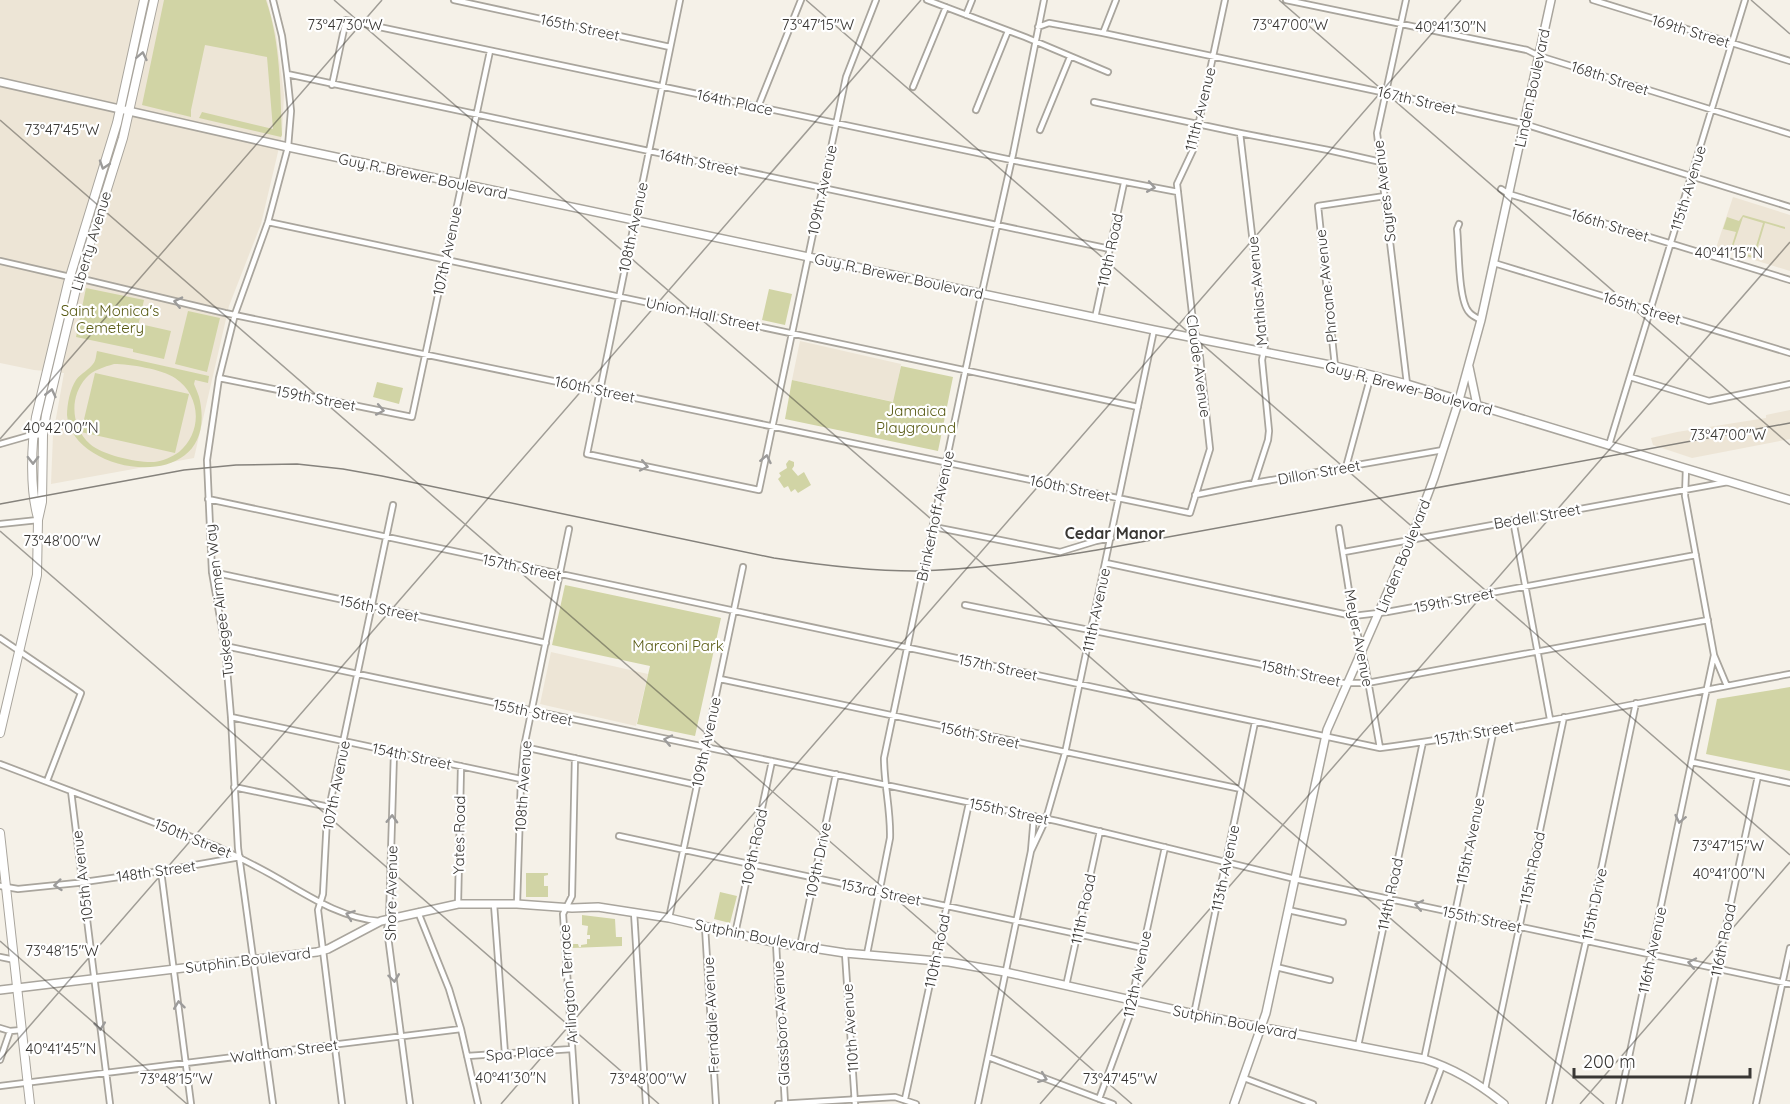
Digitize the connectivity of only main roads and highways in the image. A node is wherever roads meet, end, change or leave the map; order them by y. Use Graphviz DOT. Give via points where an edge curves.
graph roads {
  1 [pos="144,0"];
  2 [pos="154,0"];
  3 [pos="1551,0"];
  4 [pos="0,82"];
  5 [pos="120,109"];
  6 [pos="129,111"];
  7 [pos="1468,365"];
  8 [pos="1459,400"];
  9 [pos="1477,405"];
  10 [pos="1790,500"];
  11 [pos="38,520"];
  12 [pos="0,733"];
  13 [pos="0,833"];
  14 [pos="3,886"];
  15 [pos="18,988"];
  16 [pos="0,990"];
  17 [pos="1262,1027"];
  18 [pos="30,1104"];
  19 [pos="1234,1104"];
  20 [pos="1504,1104"];
  1 -- 5 [label="main road, Liberty Avenue"];
  6 -- 2 [label="main road, Liberty Avenue, one-way"];
  3 -- 7 [label="main road, Linden Boulevard"];
  4 -- 5 [label="main road, Guy R. Brewer Boulevard"];
  5 -- 6 [label="main road, Guy R. Brewer Boulevard"];
  5 -- 11 [label="main road, Liberty Avenue, one-way" via="69,276 38,410 34,435 34,503"];
  6 -- 8 [label="main road, Guy R. Brewer Boulevard" via="1335,366"];
  11 -- 6 [label="main road, Liberty Avenue, one-way" via="48,409 79,278"];
  7 -- 8 [label="main road, Linden Boulevard"];
  7 -- 9 [label="main road"];
  8 -- 9 [label="main road, Guy R. Brewer Boulevard"];
  8 -- 17 [label="main road, Linden Boulevard" via="1411,539 1326,736"];
  9 -- 10 [label="main road, Guy R. Brewer Boulevard"];
  11 -- 12 [label="main road, Liberty Avenue" via="37,575"];
  13 -- 14 [label="main road"];
  14 -- 15 [label="main road"];
  15 -- 16 [label="main road, Sutphin Boulevard"];
  15 -- 17 [label="main road, Sutphin Boulevard" via="323,950 385,920 418,912 458,904 517,904 598,907 800,946 935,960"];
  15 -- 18 [label="main road"];
  17 -- 19 [label="main road, Linden Boulevard"];
  17 -- 20 [label="main road, Sutphin Boulevard" via="1424,1059 1485,1089"];
}
